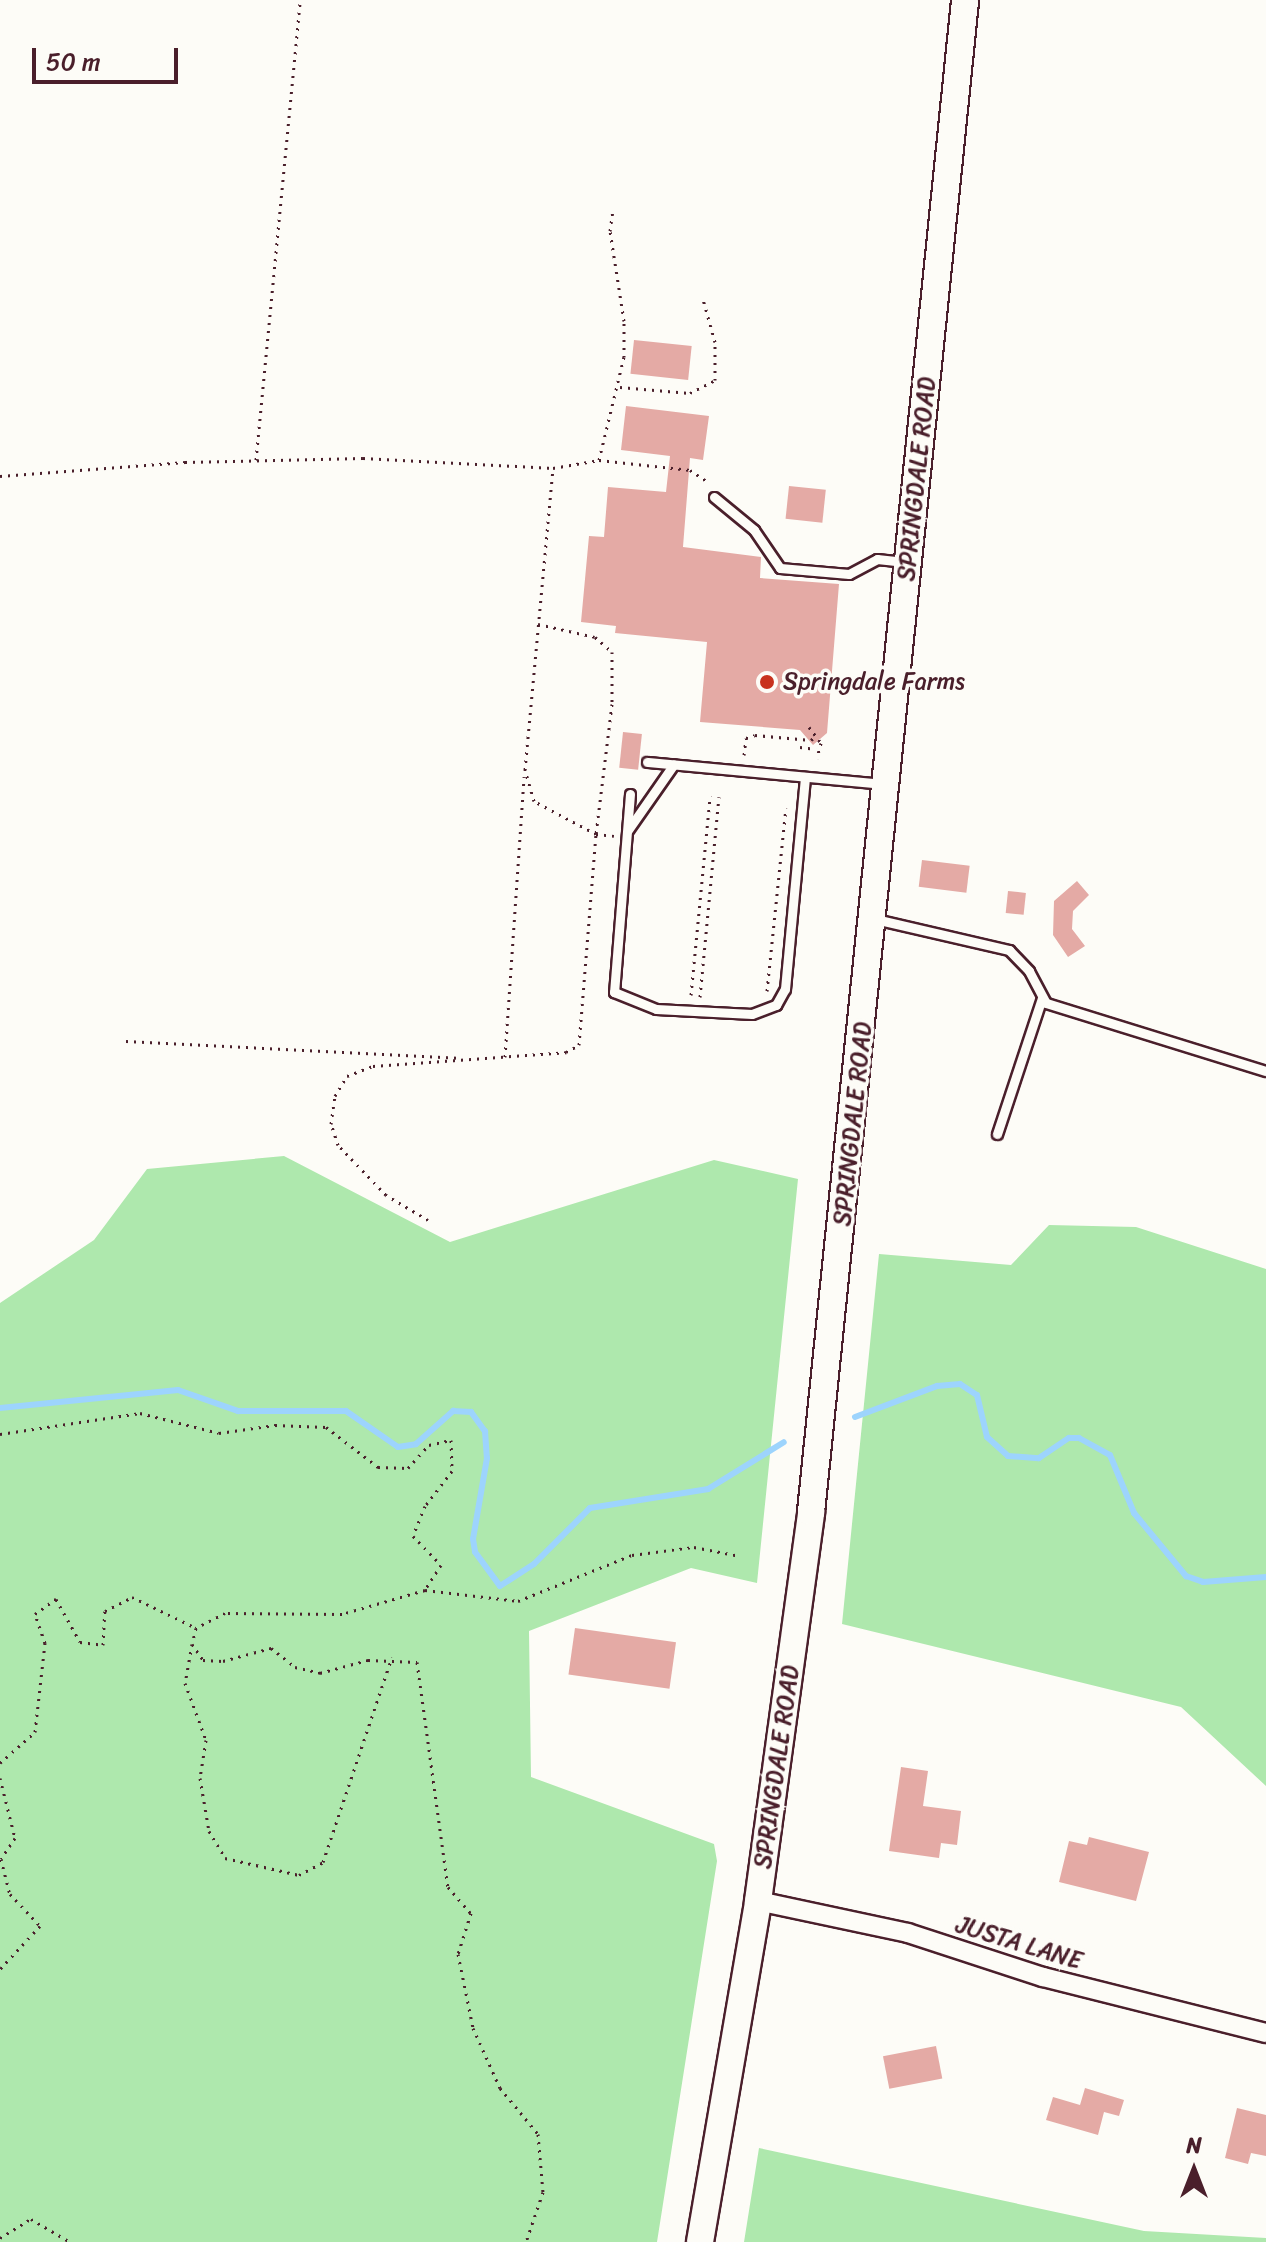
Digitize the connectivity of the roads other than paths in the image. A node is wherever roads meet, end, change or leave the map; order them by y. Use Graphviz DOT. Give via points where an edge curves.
graph roads {
  1 [pos="965,0"];
  2 [pos="714,497"];
  3 [pos="909,562"];
  4 [pos="647,762"];
  5 [pos="674,764"];
  6 [pos="805,777"];
  7 [pos="886,785"];
  8 [pos="630,794"];
  9 [pos="626,834"];
  10 [pos="875,919"];
  11 [pos="1042,998"];
  12 [pos="1266,1071"];
  13 [pos="997,1134"];
  14 [pos="758,1901"];
  15 [pos="1266,2033"];
  16 [pos="700,2242"];
  1 -- 3 [label="main road, SPRINGDALE ROAD"];
  2 -- 3 [label="lane" via="754,530 780,568 849,574 877,559"];
  3 -- 7 [label="main road, SPRINGDALE ROAD"];
  4 -- 5 [label="lane"];
  5 -- 6 [label="lane"];
  5 -- 9 [label="lane"];
  6 -- 7 [label="lane"];
  6 -- 9 [label="lane" via="785,989 765,1011 734,1016 656,1009 614,992"];
  7 -- 10 [label="main road, SPRINGDALE ROAD"];
  8 -- 9 [label="lane"];
  10 -- 11 [label="lane" via="1009,950 1029,971"];
  10 -- 14 [label="main road, SPRINGDALE ROAD" via="811,1512"];
  11 -- 12 [label="lane" via="1058,1009"];
  11 -- 13 [label="lane"];
  14 -- 15 [label="street, JUSTA LANE" via="908,1933 1043,1977"];
  14 -- 16 [label="main road, SPRINGDALE ROAD"];
}
